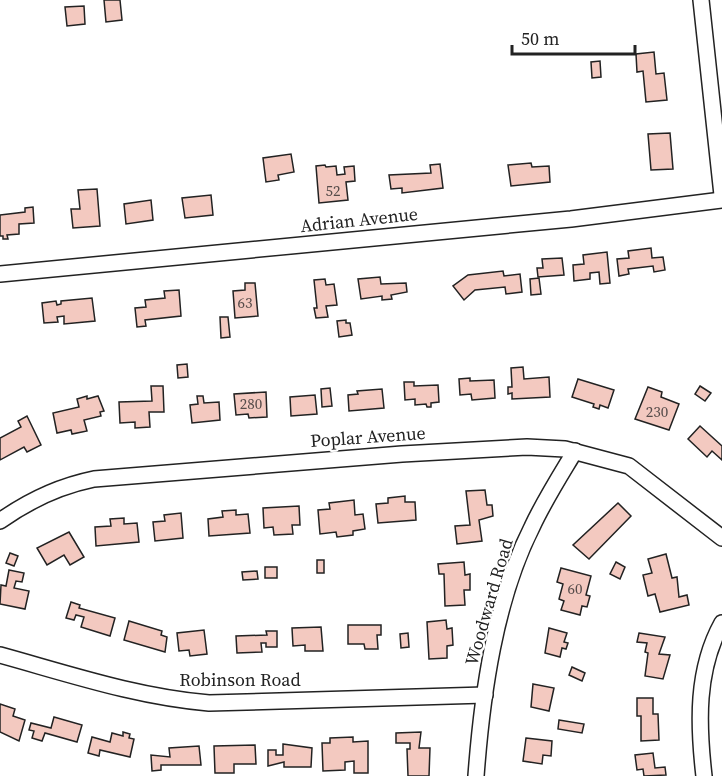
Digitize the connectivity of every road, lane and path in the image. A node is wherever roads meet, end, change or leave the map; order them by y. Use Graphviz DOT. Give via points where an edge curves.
graph roads {
  1 [pos="701,0"];
  2 [pos="722,195"];
  3 [pos="722,200"];
  4 [pos="0,274"];
  5 [pos="575,451"];
  6 [pos="0,521"];
  7 [pos="722,538"];
  8 [pos="722,623"];
  9 [pos="0,655"];
  10 [pos="485,695"];
  11 [pos="476,776"];
  12 [pos="704,776"];
  1 -- 2 [label="street"];
  3 -- 4 [label="street, Adrian Avenue" via="571,219"];
  5 -- 6 [label="street, Poplar Avenue" via="527,447 94,479 70,484"];
  5 -- 7 [label="street, Poplar Avenue" via="629,466"];
  5 -- 10 [label="street, Woodward Road" via="531,527 513,573"];
  8 -- 12 [label="street" via="703,672 700,709"];
  9 -- 10 [label="street, Robinson Road" via="132,692 208,703"];
  10 -- 11 [label="street, Woodward Road"];
}
